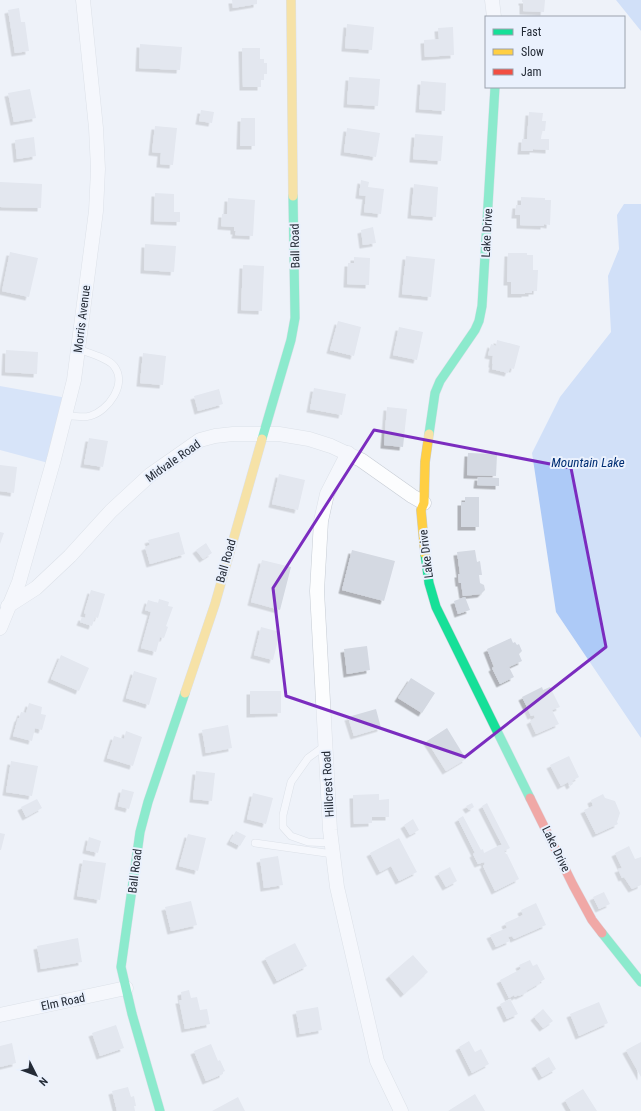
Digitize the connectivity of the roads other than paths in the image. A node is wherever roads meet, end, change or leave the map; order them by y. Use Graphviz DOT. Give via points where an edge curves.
graph roads {
  1 [pos="83,0"];
  2 [pos="291,0"];
  3 [pos="492,0"];
  4 [pos="494,16"];
  5 [pos="496,88"];
  6 [pos="78,349"];
  7 [pos="65,415"];
  8 [pos="263,434"];
  9 [pos="348,453"];
  10 [pos="424,503"];
  11 [pos="5,607"];
  12 [pos="0,628"];
  13 [pos="326,745"];
  14 [pos="255,843"];
  15 [pos="332,849"];
  16 [pos="641,982"];
  17 [pos="126,988"];
  18 [pos="0,1015"];
  19 [pos="160,1111"];
  20 [pos="401,1111"];
  1 -- 6 [label="street, Morris Avenue" via="98,169 96,211"];
  2 -- 8 [label="street, Ball Road" via="295,318"];
  3 -- 4 [label="street"];
  5 -- 10 [label="street, Lake Drive" via="482,311 475,330 435,393 425,462"];
  6 -- 7 [label="street, Morris Avenue" via="74,380"];
  6 -- 7 [label="lane" via="114,366 118,375 117,391 111,402 89,417"];
  7 -- 11 [label="street, Morris Avenue" via="19,582"];
  8 -- 9 [label="street, Midvale Road" via="309,439"];
  8 -- 11 [label="street, Midvale Road" via="233,434 200,440 150,475 36,588"];
  8 -- 17 [label="street, Ball Road" via="215,604 140,832 122,967"];
  9 -- 10 [label="street, Midvale Road"];
  9 -- 13 [label="street, Hillcrest Road" via="327,494 321,521 317,591"];
  10 -- 16 [label="street, Lake Drive" via="421,510 426,562 436,607 592,920"];
  11 -- 12 [label="street, Morris Avenue"];
  13 -- 15 [label="street, Hillcrest Road"];
  13 -- 15 [label="lane" via="308,758 291,782 283,827 291,836"];
  14 -- 15 [label="lane"];
  15 -- 20 [label="street, Hillcrest Road" via="337,887 377,1061"];
  17 -- 18 [label="street, Elm Road"];
  17 -- 19 [label="street, Ball Road"];
}
